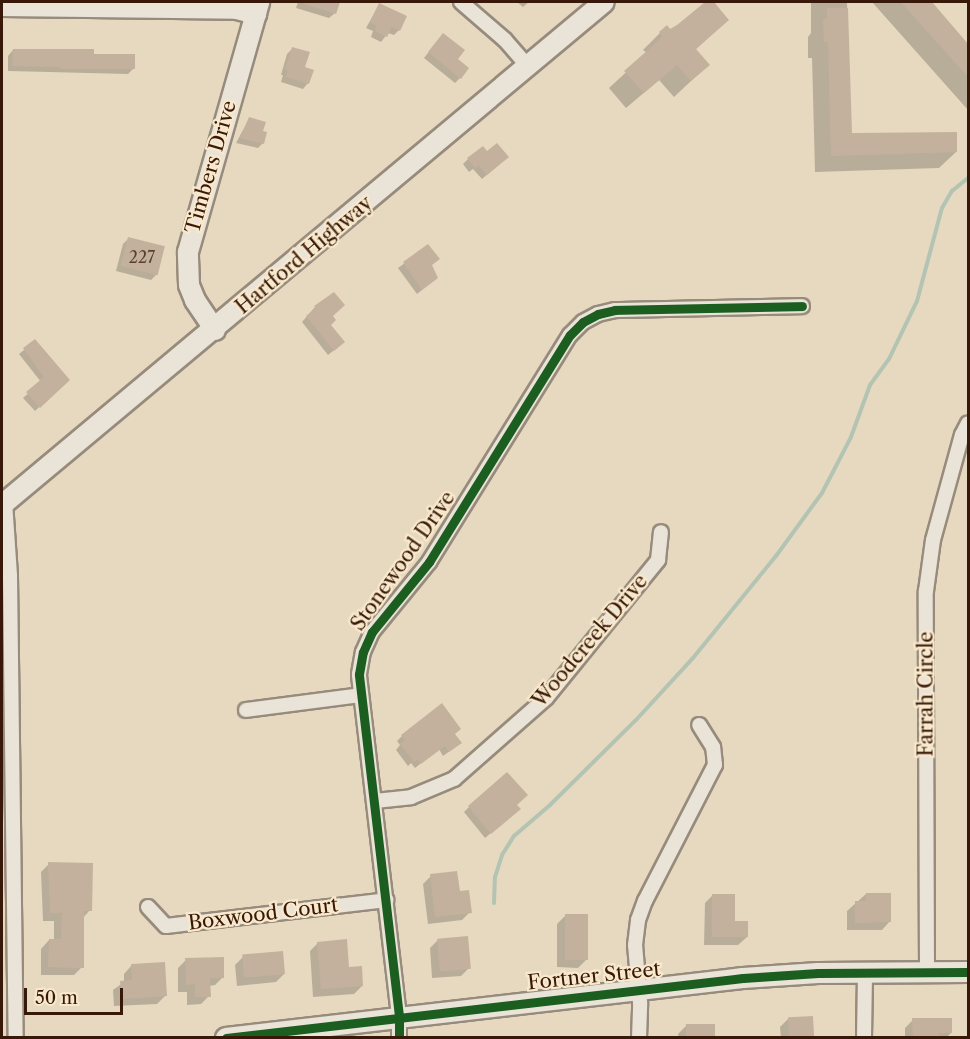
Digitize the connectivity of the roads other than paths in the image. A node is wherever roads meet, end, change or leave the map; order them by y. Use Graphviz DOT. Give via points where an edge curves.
graph roads {
  1 [pos="461,2"];
  2 [pos="604,2"];
  3 [pos="97,4"];
  4 [pos="2,6"];
  5 [pos="258,8"];
  6 [pos="528,66"];
  7 [pos="802,306"];
  8 [pos="215,330"];
  9 [pos="969,423"];
  10 [pos="3,504"];
  11 [pos="661,532"];
  12 [pos="361,695"];
  13 [pos="246,710"];
  14 [pos="699,725"];
  15 [pos="375,801"];
  16 [pos="386,900"];
  17 [pos="148,907"];
  18 [pos="927,971"];
  19 [pos="865,972"];
  20 [pos="969,972"];
  21 [pos="638,988"];
  22 [pos="399,1016"];
  23 [pos="16,1038"];
  24 [pos="226,1038"];
  25 [pos="399,1038"];
  26 [pos="639,1038"];
  27 [pos="864,1038"];
  1 -- 6 [label="street"];
  2 -- 6 [label="street, Hartford Highway"];
  3 -- 4 [label="street"];
  3 -- 5 [label="street"];
  5 -- 8 [label="street, Timbers Drive" via="188,252 189,285"];
  6 -- 8 [label="street, Hartford Highway"];
  7 -- 12 [label="street, Stonewood Drive" via="615,310 583,322 570,335 423,571 372,632 360,663"];
  8 -- 10 [label="street, Hartford Highway"];
  9 -- 18 [label="street, Farrah Circle" via="962,435 933,540 926,591"];
  10 -- 23 [label="street" via="10,576"];
  11 -- 15 [label="street, Woodcreek Drive" via="658,560 546,698 454,779 411,797"];
  12 -- 13 [label="street"];
  12 -- 15 [label="street, Stonewood Drive"];
  14 -- 21 [label="street" via="713,747 715,765 645,901 635,945"];
  15 -- 16 [label="street, Stonewood Drive"];
  16 -- 17 [label="street, Boxwood Court" via="166,926"];
  16 -- 22 [label="street, Stonewood Drive"];
  18 -- 19 [label="street, Fortner Street"];
  18 -- 20 [label="street, Fortner Street"];
  19 -- 21 [label="street, Fortner Street"];
  19 -- 27 [label="street"];
  21 -- 22 [label="street, Fortner Street"];
  21 -- 26 [label="street"];
  22 -- 24 [label="street, Fortner Street"];
  22 -- 25 [label="street, Stonewood Drive"];
}
